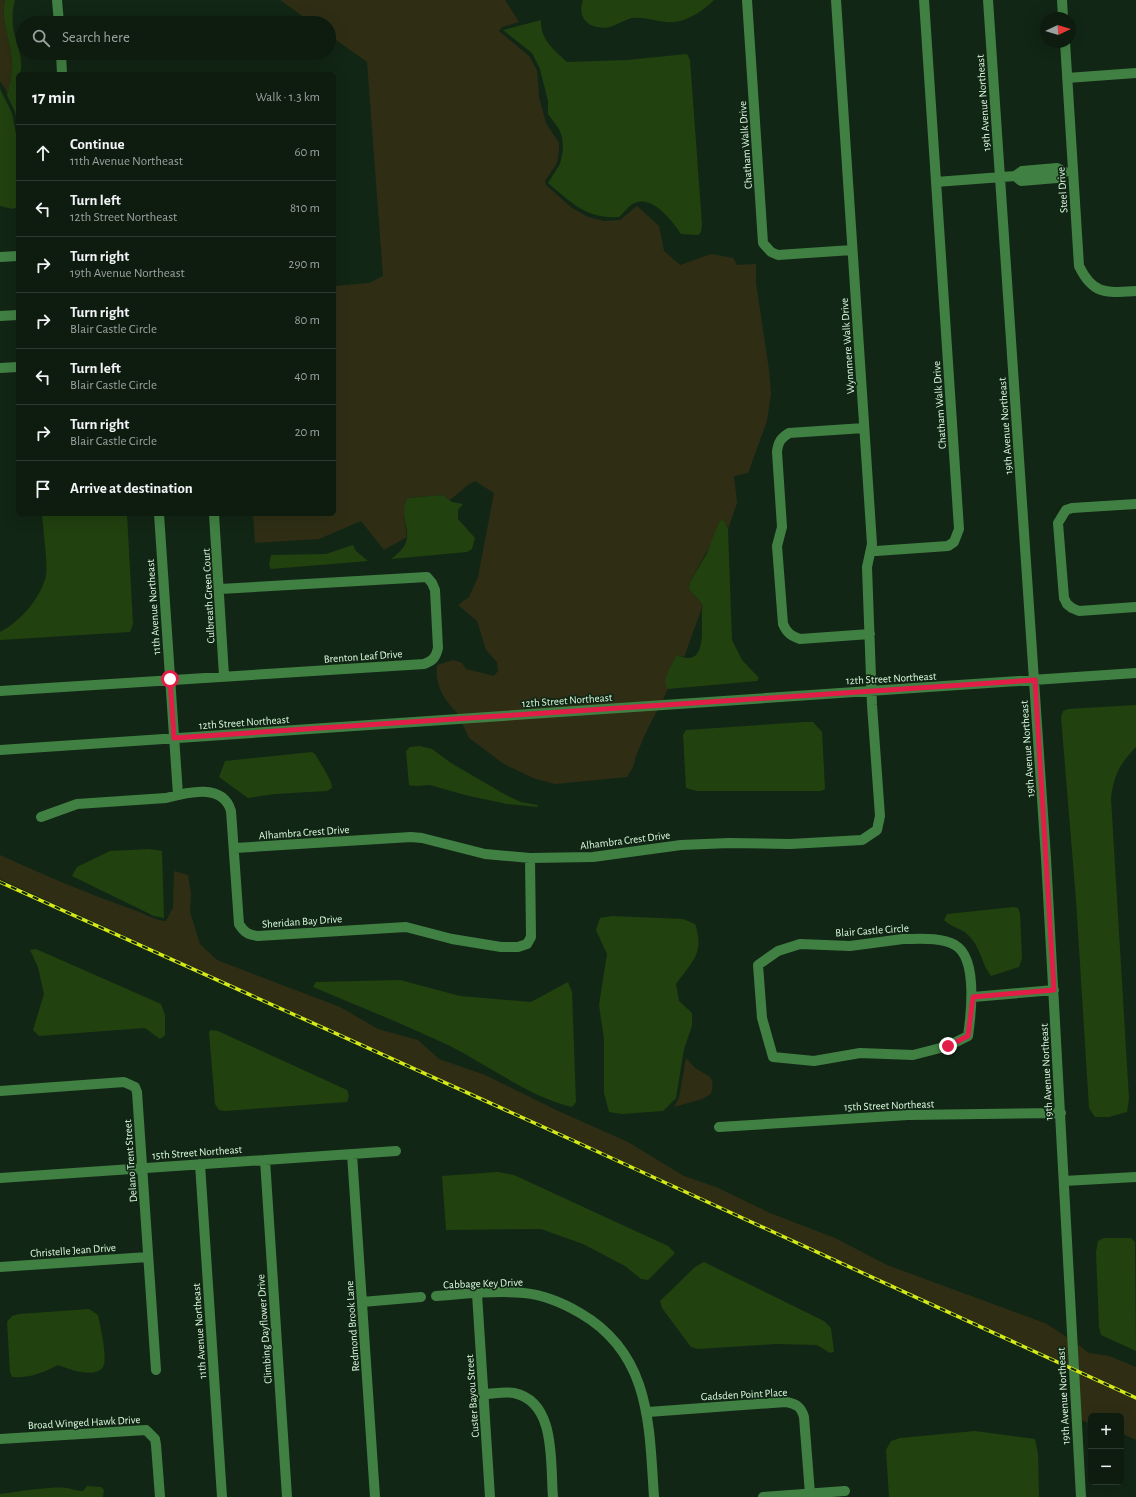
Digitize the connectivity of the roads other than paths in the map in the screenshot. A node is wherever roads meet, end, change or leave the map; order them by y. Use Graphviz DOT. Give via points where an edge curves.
graph roads {
  1 [pos="57,0"];
  2 [pos="747,0"];
  3 [pos="836,0"];
  4 [pos="924,0"];
  5 [pos="988,0"];
  6 [pos="1062,0"];
  7 [pos="1063,12"];
  8 [pos="58,16"];
  9 [pos="1065,48"];
  10 [pos="61,60"];
  11 [pos="62,72"];
  12 [pos="1136,73"];
  13 [pos="1067,78"];
  14 [pos="1069,172"];
  15 [pos="1000,177"];
  16 [pos="936,182"];
  17 [pos="852,250"];
  18 [pos="16,256"];
  19 [pos="0,257"];
  20 [pos="1136,291"];
  21 [pos="16,315"];
  22 [pos="0,316"];
  23 [pos="16,367"];
  24 [pos="0,368"];
  25 [pos="864,428"];
  26 [pos="1136,504"];
  27 [pos="159,516"];
  28 [pos="214,516"];
  29 [pos="871,550"];
  30 [pos="220,589"];
  31 [pos="1136,606"];
  32 [pos="870,634"];
  33 [pos="1136,673"];
  34 [pos="224,676"];
  35 [pos="170,679"];
  36 [pos="1035,680"];
  37 [pos="0,691"];
  38 [pos="873,691"];
  39 [pos="174,738"];
  40 [pos="0,750"];
  41 [pos="178,794"];
  42 [pos="41,817"];
  43 [pos="235,848"];
  44 [pos="530,858"];
  45 [pos="1054,990"];
  46 [pos="973,997"];
  47 [pos="0,1091"];
  48 [pos="1061,1113"];
  49 [pos="719,1127"];
  50 [pos="396,1151"];
  51 [pos="352,1154"];
  52 [pos="265,1160"];
  53 [pos="200,1164"];
  54 [pos="142,1168"];
  55 [pos="1136,1177"];
  56 [pos="0,1178"];
  57 [pos="1064,1181"];
  58 [pos="148,1257"];
  59 [pos="0,1267"];
  60 [pos="477,1294"];
  61 [pos="436,1296"];
  62 [pos="421,1298"];
  63 [pos="362,1302"];
  64 [pos="156,1370"];
  65 [pos="483,1394"];
  66 [pos="648,1412"];
  67 [pos="0,1439"];
  68 [pos="845,1492"];
  69 [pos="810,1494"];
  70 [pos="160,1497"];
  71 [pos="222,1497"];
  72 [pos="287,1497"];
  73 [pos="375,1497"];
  74 [pos="490,1497"];
  75 [pos="553,1497"];
  76 [pos="654,1497"];
  77 [pos="762,1497"];
  78 [pos="1081,1497"];
  1 -- 8 [label="street"];
  2 -- 17 [label="street, Chatham Walk Drive" via="763,243 771,252 778,255"];
  3 -- 17 [label="street, Wynnmere Walk Drive"];
  4 -- 16 [label="street, Chatham Walk Drive"];
  5 -- 15 [label="street, 19th Avenue Northeast"];
  6 -- 7 [label="street"];
  9 -- 13 [label="street, Steel Drive"];
  10 -- 11 [label="street"];
  12 -- 13 [label="street"];
  13 -- 14 [label="street, Steel Drive"];
  14 -- 15 [label="street" via="1057,178 1021,181 1014,176"];
  14 -- 20 [label="street, Steel Drive" via="1079,266 1084,277 1090,285 1100,291"];
  15 -- 16 [label="street"];
  15 -- 36 [label="street, 19th Avenue Northeast"];
  16 -- 29 [label="street, Chatham Walk Drive" via="959,529 954,542 948,546"];
  17 -- 25 [label="street, Wynnmere Walk Drive"];
  18 -- 19 [label="street"];
  21 -- 22 [label="street"];
  23 -- 24 [label="street"];
  25 -- 29 [label="street, Wynnmere Walk Drive"];
  25 -- 32 [label="street" via="790,433 782,437 777,452 782,527 777,546 783,624 786,632 800,638"];
  26 -- 31 [label="street" via="1072,508 1066,510 1058,523 1064,598 1067,604 1079,611"];
  27 -- 35 [label="street, 11th Avenue Northeast"];
  28 -- 30 [label="street, Culbreath Green Court"];
  29 -- 32 [label="street, Wynnmere Walk Drive" via="867,567"];
  30 -- 34 [label="street, Culbreath Green Court"];
  30 -- 34 [label="street, Brenton Leaf Drive" via="427,577 435,590 438,641 436,656 431,662 424,664"];
  32 -- 38 [label="street, Wynnmere Walk Drive"];
  33 -- 36 [label="street, 12th Street Northeast"];
  34 -- 35 [label="street, Brenton Leaf Drive"];
  35 -- 37 [label="street, Brenton Leaf Drive"];
  35 -- 39 [label="street, 11th Avenue Northeast"];
  36 -- 38 [label="street, 12th Street Northeast"];
  36 -- 45 [label="street, 19th Avenue Northeast"];
  38 -- 39 [label="street, 12th Street Northeast"];
  38 -- 44 [label="street, Alhambra Crest Drive" via="880,816 877,830 862,840 681,845 593,857"];
  39 -- 40 [label="street, 12th Street Northeast"];
  39 -- 41 [label="street, 11th Avenue Northeast"];
  41 -- 42 [label="street, Sheridan Bay Drive" via="166,798 77,804"];
  41 -- 43 [label="street, Sheridan Bay Drive" via="211,791 229,803"];
  43 -- 44 [label="street, Alhambra Crest Drive" via="411,837 485,854"];
  43 -- 44 [label="street, Sheridan Bay Drive" via="239,924 248,935 406,927 452,940 501,947 518,947 527,944 532,937"];
  45 -- 46 [label="street"];
  45 -- 48 [label="street, 19th Avenue Northeast"];
  46 -- 46 [label="street, Blair Castle Circle" via="964,958 956,946 945,942 903,939 850,946 800,944 778,951 758,965 762,1018 773,1057 814,1061 860,1053 913,1055 948,1046 968,1036"];
  47 -- 54 [label="street, Delano Trent Street" via="129,1083 137,1092"];
  48 -- 49 [label="street, 15th Street Northeast" via="908,1115"];
  48 -- 57 [label="street, 19th Avenue Northeast"];
  50 -- 51 [label="street, 15th Street Northeast"];
  51 -- 52 [label="street, 15th Street Northeast"];
  51 -- 63 [label="street, Redmond Brook Lane"];
  52 -- 53 [label="street, 15th Street Northeast"];
  52 -- 72 [label="street, Climbing Dayflower Drive"];
  53 -- 54 [label="street, 15th Street Northeast"];
  53 -- 71 [label="street, 11th Avenue Northeast"];
  54 -- 56 [label="street, 15th Street Northeast"];
  54 -- 58 [label="street, Delano Trent Street"];
  55 -- 57 [label="street"];
  57 -- 78 [label="street, 19th Avenue Northeast"];
  58 -- 59 [label="street, Christelle Jean Drive"];
  58 -- 64 [label="street, Delano Trent Street"];
  60 -- 61 [label="street, Cabbage Key Drive"];
  60 -- 65 [label="street, Custer Bayou Street"];
  60 -- 66 [label="street, Cabbage Key Drive" via="523,1293 544,1296 588,1317 616,1341 629,1360 640,1384"];
  62 -- 63 [label="street"];
  63 -- 73 [label="street, Redmond Brook Lane"];
  65 -- 74 [label="street, Custer Bayou Street"];
  65 -- 75 [label="street" via="515,1393 536,1405 543,1415 548,1430"];
  66 -- 69 [label="street, Gadsden Point Place" via="786,1402 796,1404 804,1417"];
  66 -- 76 [label="street, Cabbage Key Drive"];
  67 -- 70 [label="street, Broad Winged Hawk Drive" via="146,1430 155,1439"];
  68 -- 69 [label="street"];
  69 -- 77 [label="street"];
}
